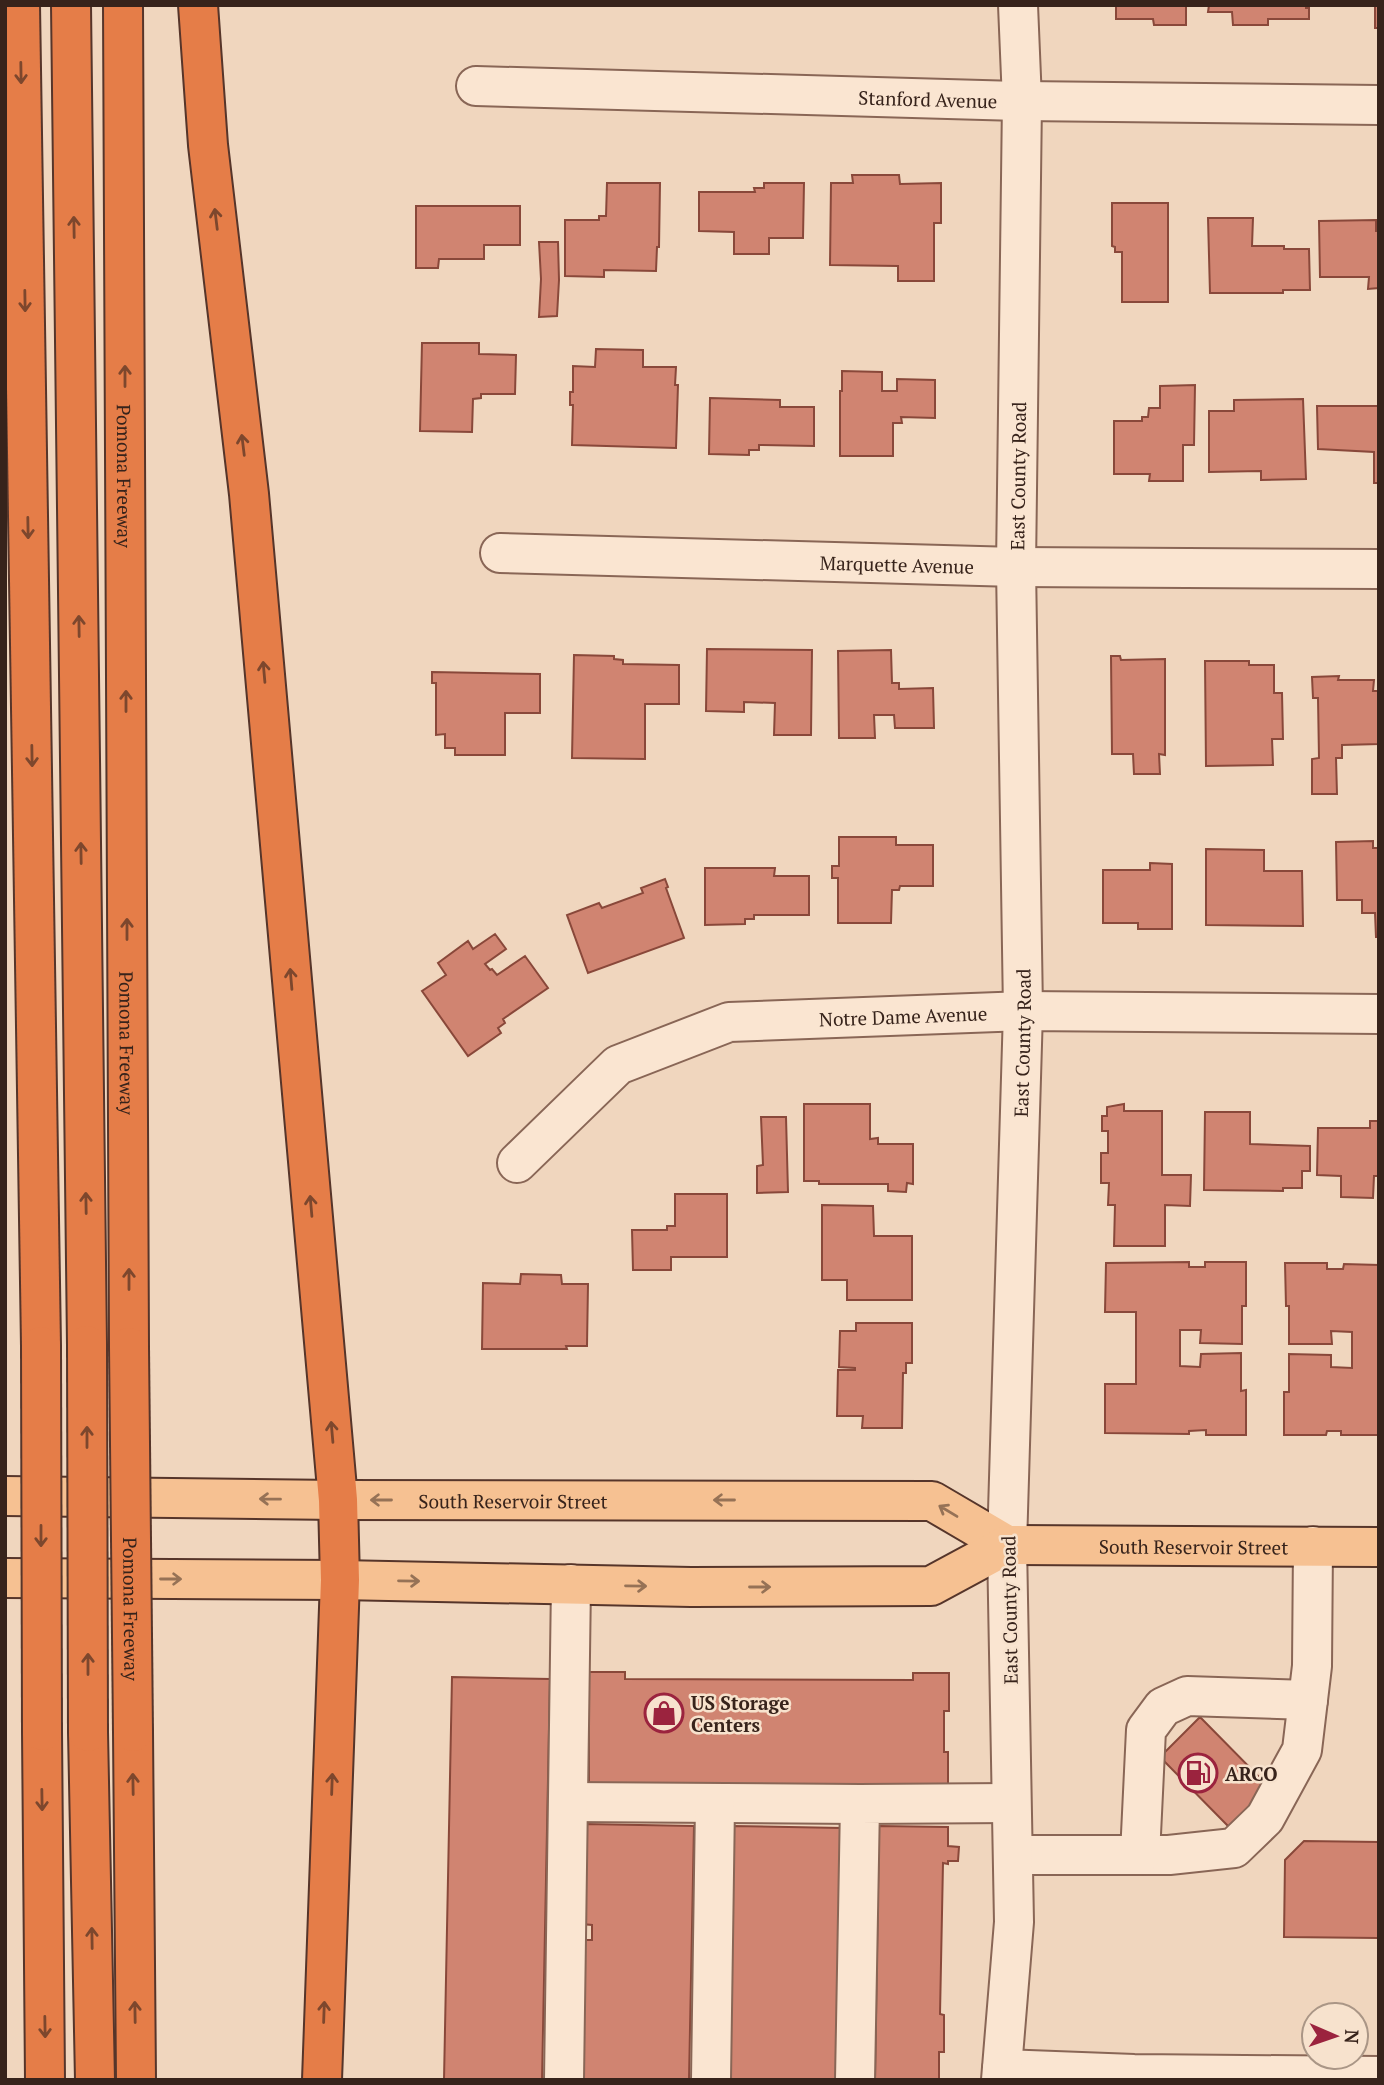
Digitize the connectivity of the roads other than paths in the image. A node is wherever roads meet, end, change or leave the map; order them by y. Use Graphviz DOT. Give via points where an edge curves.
graph roads {
  1 [pos="20,5"];
  2 [pos="71,5"];
  3 [pos="123,5"];
  4 [pos="198,5"];
  5 [pos="1018,5"];
  6 [pos="476,86"];
  7 [pos="1022,101"];
  8 [pos="1379,105"];
  9 [pos="500,553"];
  10 [pos="1016,567"];
  11 [pos="1379,569"];
  12 [pos="1023,1011"];
  13 [pos="1379,1014"];
  14 [pos="517,1163"];
  15 [pos="5,1496"];
  16 [pos="338,1500"];
  17 [pos="1007,1545"];
  18 [pos="1313,1546"];
  19 [pos="1379,1547"];
  20 [pos="5,1578"];
  21 [pos="340,1580"];
  22 [pos="571,1584"];
  23 [pos="1308,1700"];
  24 [pos="568,1802"];
  25 [pos="1011,1803"];
  26 [pos="715,1804"];
  27 [pos="860,1804"];
  28 [pos="1140,1855"];
  29 [pos="1013,1856"];
  30 [pos="1002,2075"];
  31 [pos="1379,2076"];
  32 [pos="1134,2077"];
  33 [pos="46,2080"];
  34 [pos="95,2080"];
  35 [pos="136,2080"];
  36 [pos="322,2080"];
  37 [pos="564,2080"];
  38 [pos="710,2080"];
  39 [pos="855,2080"];
  1 -- 33 [label="highway, one-way, bridge" via="41,1346"];
  34 -- 2 [label="highway, one-way, bridge"];
  35 -- 3 [label="highway, Pomona Freeway, one-way, bridge"];
  16 -- 4 [label="highway, one-way" via="249,494 208,145"];
  5 -- 7 [label="street, East County Road"];
  6 -- 7 [label="street, Stanford Avenue"];
  7 -- 8 [label="street, Stanford Avenue"];
  7 -- 10 [label="street, East County Road"];
  9 -- 10 [label="street, Marquette Avenue"];
  10 -- 11 [label="street, Marquette Avenue"];
  10 -- 12 [label="street, East County Road"];
  12 -- 13 [label="street, Notre Dame Avenue"];
  12 -- 14 [label="street, Notre Dame Avenue" via="729,1022 618,1065"];
  12 -- 17 [label="street, East County Road"];
  16 -- 15 [label="main road, South Reservoir Street, one-way"];
  17 -- 16 [label="main road, South Reservoir Street, one-way" via="932,1501"];
  16 -- 21 [label="highway"];
  17 -- 18 [label="main road, South Reservoir Street"];
  22 -- 17 [label="main road, South Reservoir Street, one-way" via="931,1586"];
  17 -- 25 [label="street, East County Road"];
  18 -- 19 [label="main road, South Reservoir Street"];
  18 -- 23 [label="street"];
  20 -- 21 [label="main road, South Reservoir Street, one-way"];
  21 -- 22 [label="main road, South Reservoir Street, one-way"];
  36 -- 21 [label="highway, one-way"];
  22 -- 24 [label="street"];
  23 -- 28 [label="street" via="1302,1750 1265,1818 1234,1848"];
  23 -- 28 [label="street" via="1187,1696 1163,1707 1146,1730"];
  24 -- 26 [label="street"];
  24 -- 37 [label="street"];
  25 -- 27 [label="street"];
  25 -- 29 [label="street, East County Road"];
  26 -- 27 [label="street"];
  26 -- 38 [label="street"];
  27 -- 39 [label="street"];
  28 -- 29 [label="street"];
  29 -- 30 [label="street, East County Road" via="1014,1922"];
  30 -- 32 [label="street"];
  31 -- 32 [label="street"];
}
